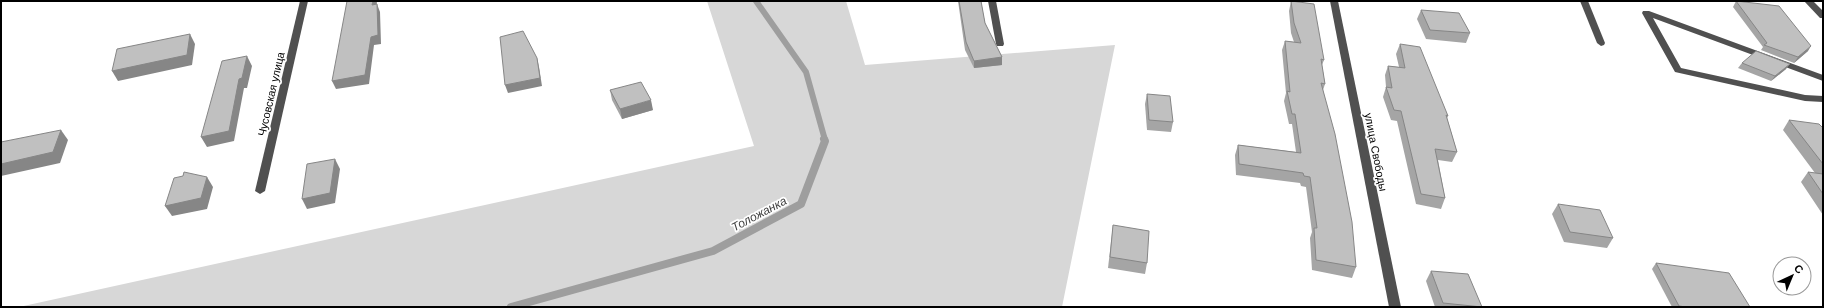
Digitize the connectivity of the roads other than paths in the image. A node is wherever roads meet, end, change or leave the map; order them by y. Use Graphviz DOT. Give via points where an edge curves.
graph roads {
  1 [pos="304,1"];
  2 [pos="992,1"];
  3 [pos="1334,1"];
  4 [pos="1584,1"];
  5 [pos="1808,1"];
  6 [pos="1823,16"];
  7 [pos="1601,43"];
  8 [pos="1000,44"];
  9 [pos="1823,78"];
  10 [pos="1823,99"];
  11 [pos="260,191"];
  12 [pos="1395,307"];
  1 -- 11 [label="street, Чусовская улица"];
  2 -- 8 [label="street"];
  3 -- 12 [label="street, улица Свободы"];
  4 -- 7 [label="street"];
  5 -- 6 [label="street"];
  9 -- 10 [label="street" via="1646,13 1678,70 1805,98"];
}
